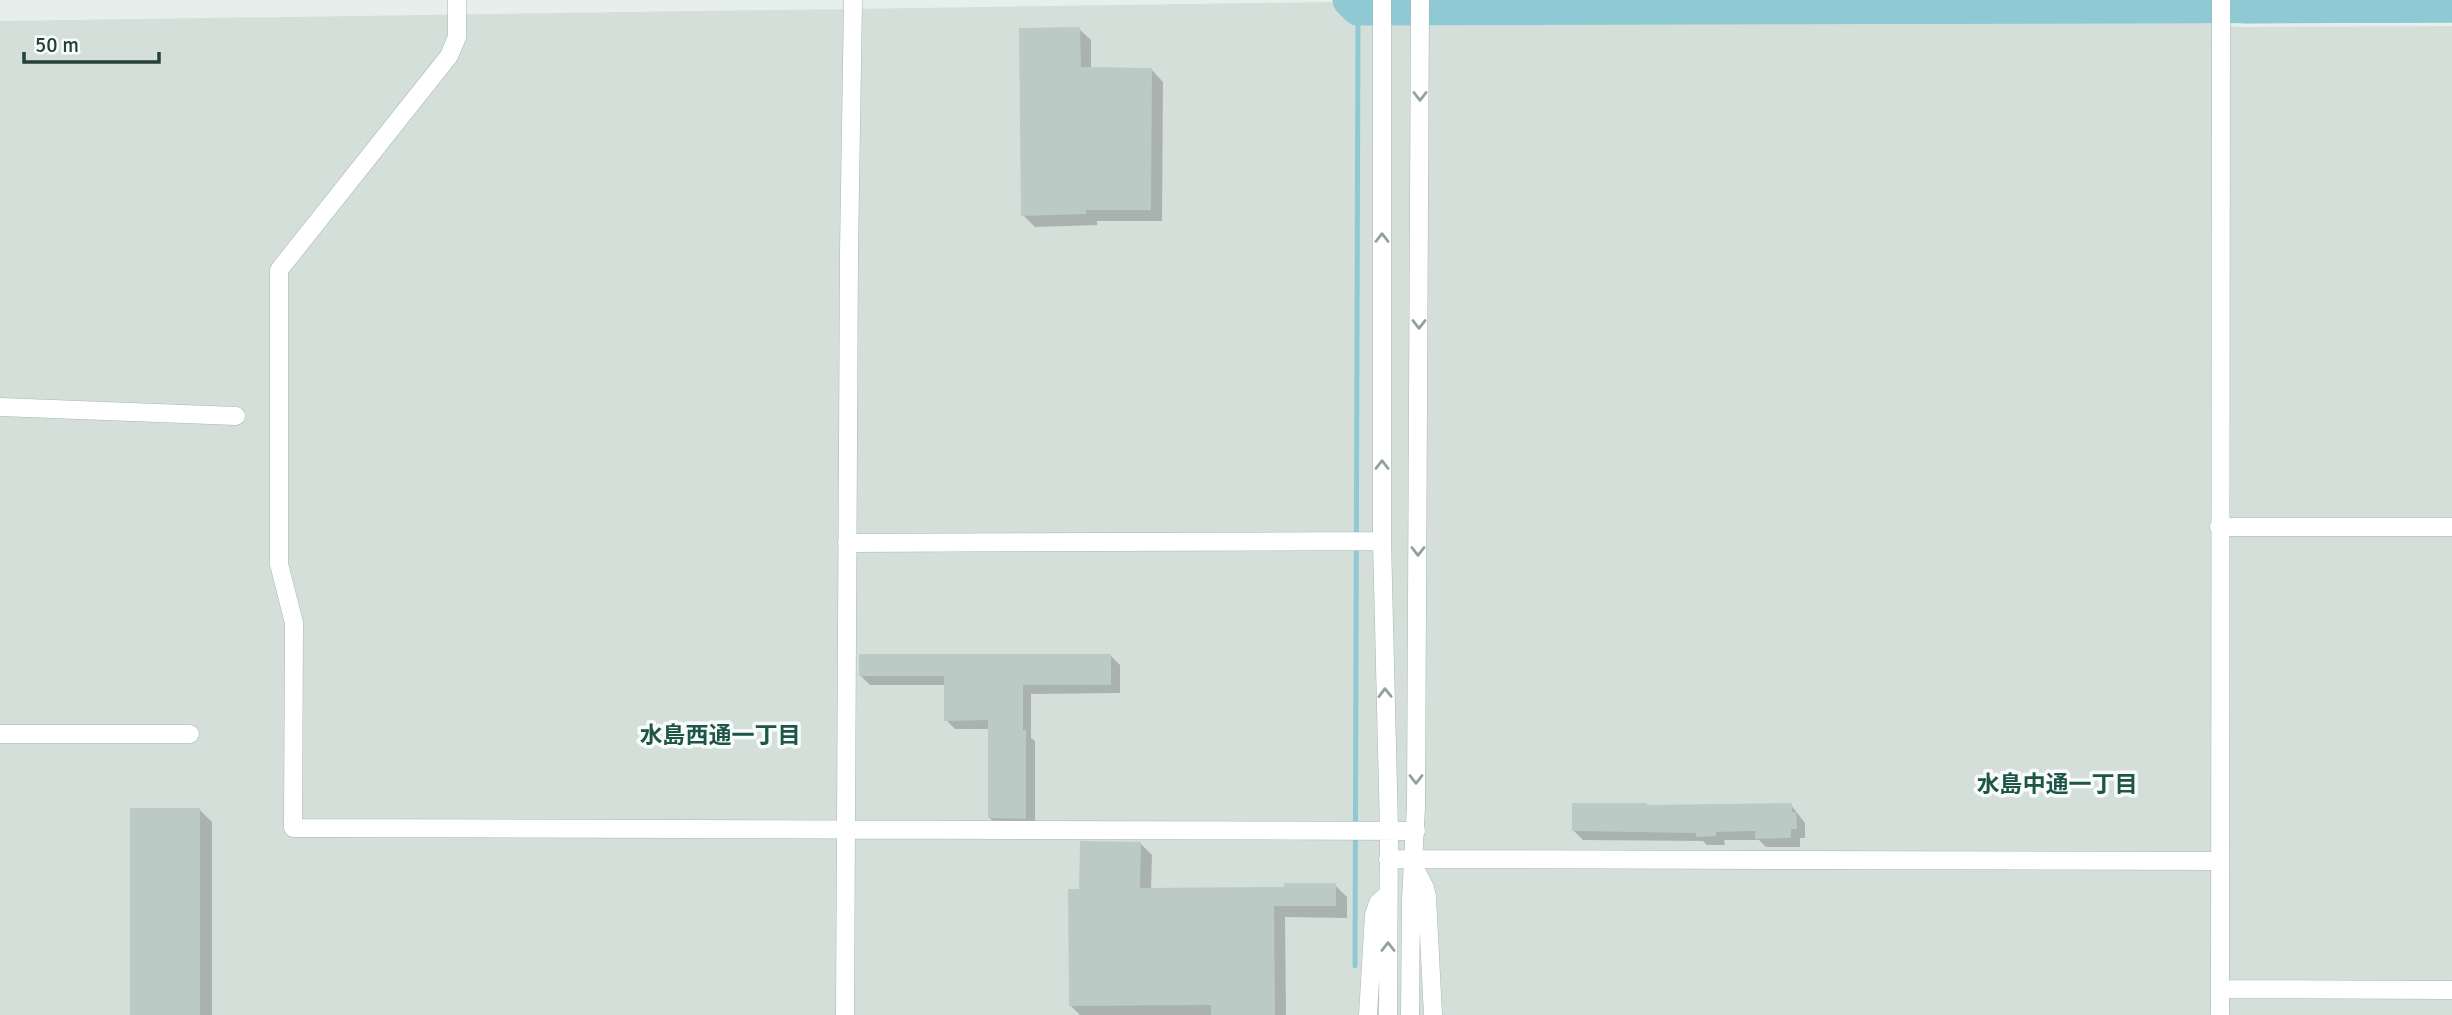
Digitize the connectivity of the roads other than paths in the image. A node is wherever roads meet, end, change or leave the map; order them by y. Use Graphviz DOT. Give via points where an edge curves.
graph roads {
  1 [pos="457,0"];
  2 [pos="853,0"];
  3 [pos="2221,0"];
  4 [pos="1382,1"];
  5 [pos="1420,2"];
  6 [pos="0,407"];
  7 [pos="236,416"];
  8 [pos="2219,527"];
  9 [pos="2452,527"];
  10 [pos="1382,541"];
  11 [pos="847,543"];
  12 [pos="0,734"];
  13 [pos="190,734"];
  14 [pos="845,830"];
  15 [pos="1389,830"];
  16 [pos="1416,831"];
  17 [pos="1388,859"];
  18 [pos="2219,861"];
  19 [pos="1414,863"];
  20 [pos="1388,894"];
  21 [pos="2220,989"];
  22 [pos="2452,990"];
  23 [pos="845,1015"];
  24 [pos="1368,1015"];
  25 [pos="1388,1015"];
  26 [pos="1410,1015"];
  27 [pos="1433,1015"];
  28 [pos="2220,1015"];
  1 -- 14 [label="street" via="457,37 449,56 279,270 279,564 294,623 293,828"];
  2 -- 11 [label="street"];
  3 -- 8 [label="street"];
  10 -- 4 [label="street, one-way"];
  5 -- 16 [label="street, one-way"];
  6 -- 7 [label="street"];
  8 -- 9 [label="street"];
  8 -- 18 [label="street"];
  10 -- 11 [label="street"];
  15 -- 10 [label="street, one-way"];
  11 -- 14 [label="street"];
  12 -- 13 [label="street"];
  14 -- 15 [label="street"];
  14 -- 23 [label="street"];
  15 -- 16 [label="street"];
  15 -- 17 [label="street"];
  16 -- 19 [label="street"];
  17 -- 19 [label="street"];
  17 -- 20 [label="street"];
  18 -- 19 [label="street"];
  18 -- 21 [label="street"];
  19 -- 26 [label="street"];
  19 -- 27 [label="street" via="1426,888"];
  20 -- 24 [label="street" via="1374,915"];
  25 -- 20 [label="street, one-way"];
  21 -- 22 [label="street"];
  21 -- 28 [label="street"];
}
